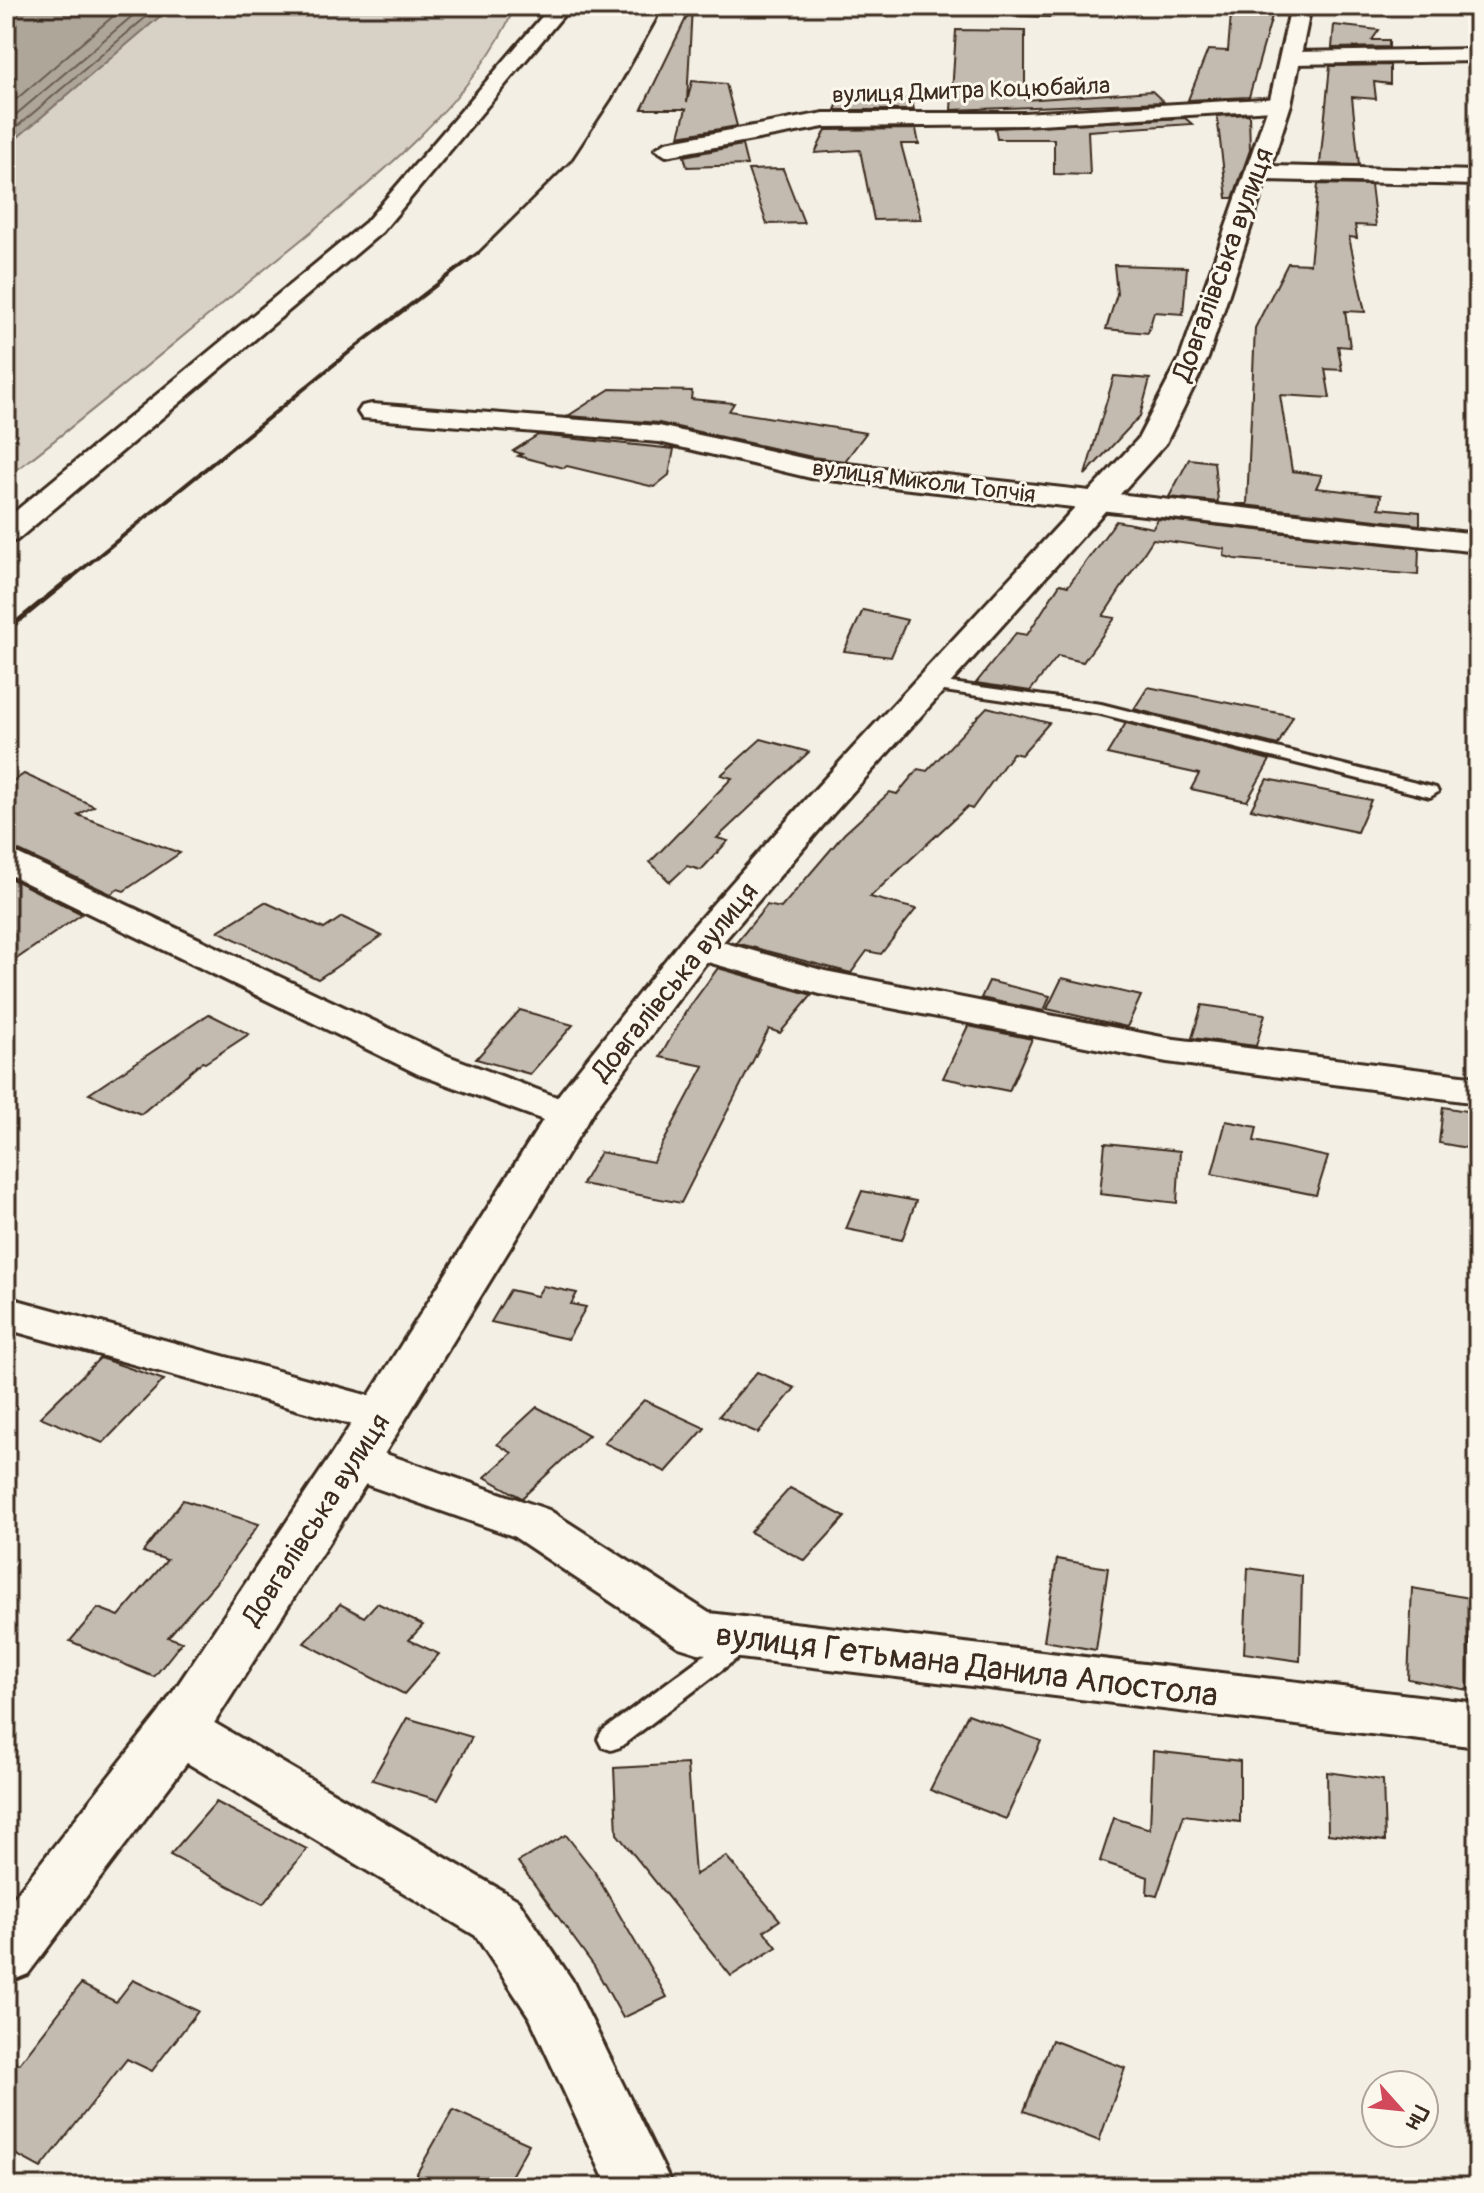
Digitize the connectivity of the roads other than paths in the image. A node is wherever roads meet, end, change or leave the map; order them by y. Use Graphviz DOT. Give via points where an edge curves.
graph roads {
  1 [pos="561,6"];
  2 [pos="980,6"];
  3 [pos="1301,6"];
  4 [pos="1051,12"];
  5 [pos="1478,55"];
  6 [pos="1292,58"];
  7 [pos="1280,104"];
  8 [pos="666,149"];
  9 [pos="1256,173"];
  10 [pos="1478,178"];
  11 [pos="372,412"];
  12 [pos="1097,501"];
  13 [pos="6,534"];
  14 [pos="1478,543"];
  15 [pos="930,685"];
  16 [pos="1430,792"];
  17 [pos="6,859"];
  18 [pos="697,947"];
  19 [pos="1478,1090"];
  20 [pos="568,1116"];
  21 [pos="12,1321"];
  22 [pos="382,1416"];
  23 [pos="354,1461"];
  24 [pos="746,1637"];
  25 [pos="1478,1725"];
  26 [pos="179,1730"];
  27 [pos="611,1739"];
  28 [pos="6,1955"];
  29 [pos="641,2187"];
  1 -- 13 [label="street" via="374,227"];
  2 -- 4 [label="street"];
  3 -- 6 [label="street, Довгалівська вулиця"];
  5 -- 6 [label="street"];
  6 -- 7 [label="street, Довгалівська вулиця"];
  7 -- 8 [label="street, вулиця Дмитра Коцюбайла" via="1023,119 824,120"];
  7 -- 9 [label="street, Довгалівська вулиця"];
  9 -- 10 [label="street"];
  9 -- 12 [label="street, Довгалівська вулиця" via="1194,358 1151,443"];
  11 -- 12 [label="street, вулиця Миколи Топчія" via="659,434 811,469"];
  12 -- 14 [label="street, вулиця Миколи Топчія"];
  12 -- 15 [label="street, Довгалівська вулиця"];
  15 -- 16 [label="lane" via="1101,709"];
  15 -- 18 [label="street, Довгалівська вулиця"];
  17 -- 20 [label="street" via="433,1065"];
  18 -- 19 [label="street" via="820,982 1167,1050"];
  18 -- 20 [label="street, Довгалівська вулиця"];
  20 -- 22 [label="street, Довгалівська вулиця"];
  21 -- 22 [label="street"];
  22 -- 23 [label="street, Довгалівська вулиця"];
  23 -- 24 [label="street, вулиця Гетьмана Данила Апостола" via="531,1523 698,1632"];
  23 -- 26 [label="street, Довгалівська вулиця"];
  24 -- 25 [label="street, вулиця Гетьмана Данила Апостола"];
  24 -- 27 [label="lane"];
  26 -- 28 [label="street, Довгалівська вулиця"];
  26 -- 29 [label="street" via="497,1918 551,1999"];
}
